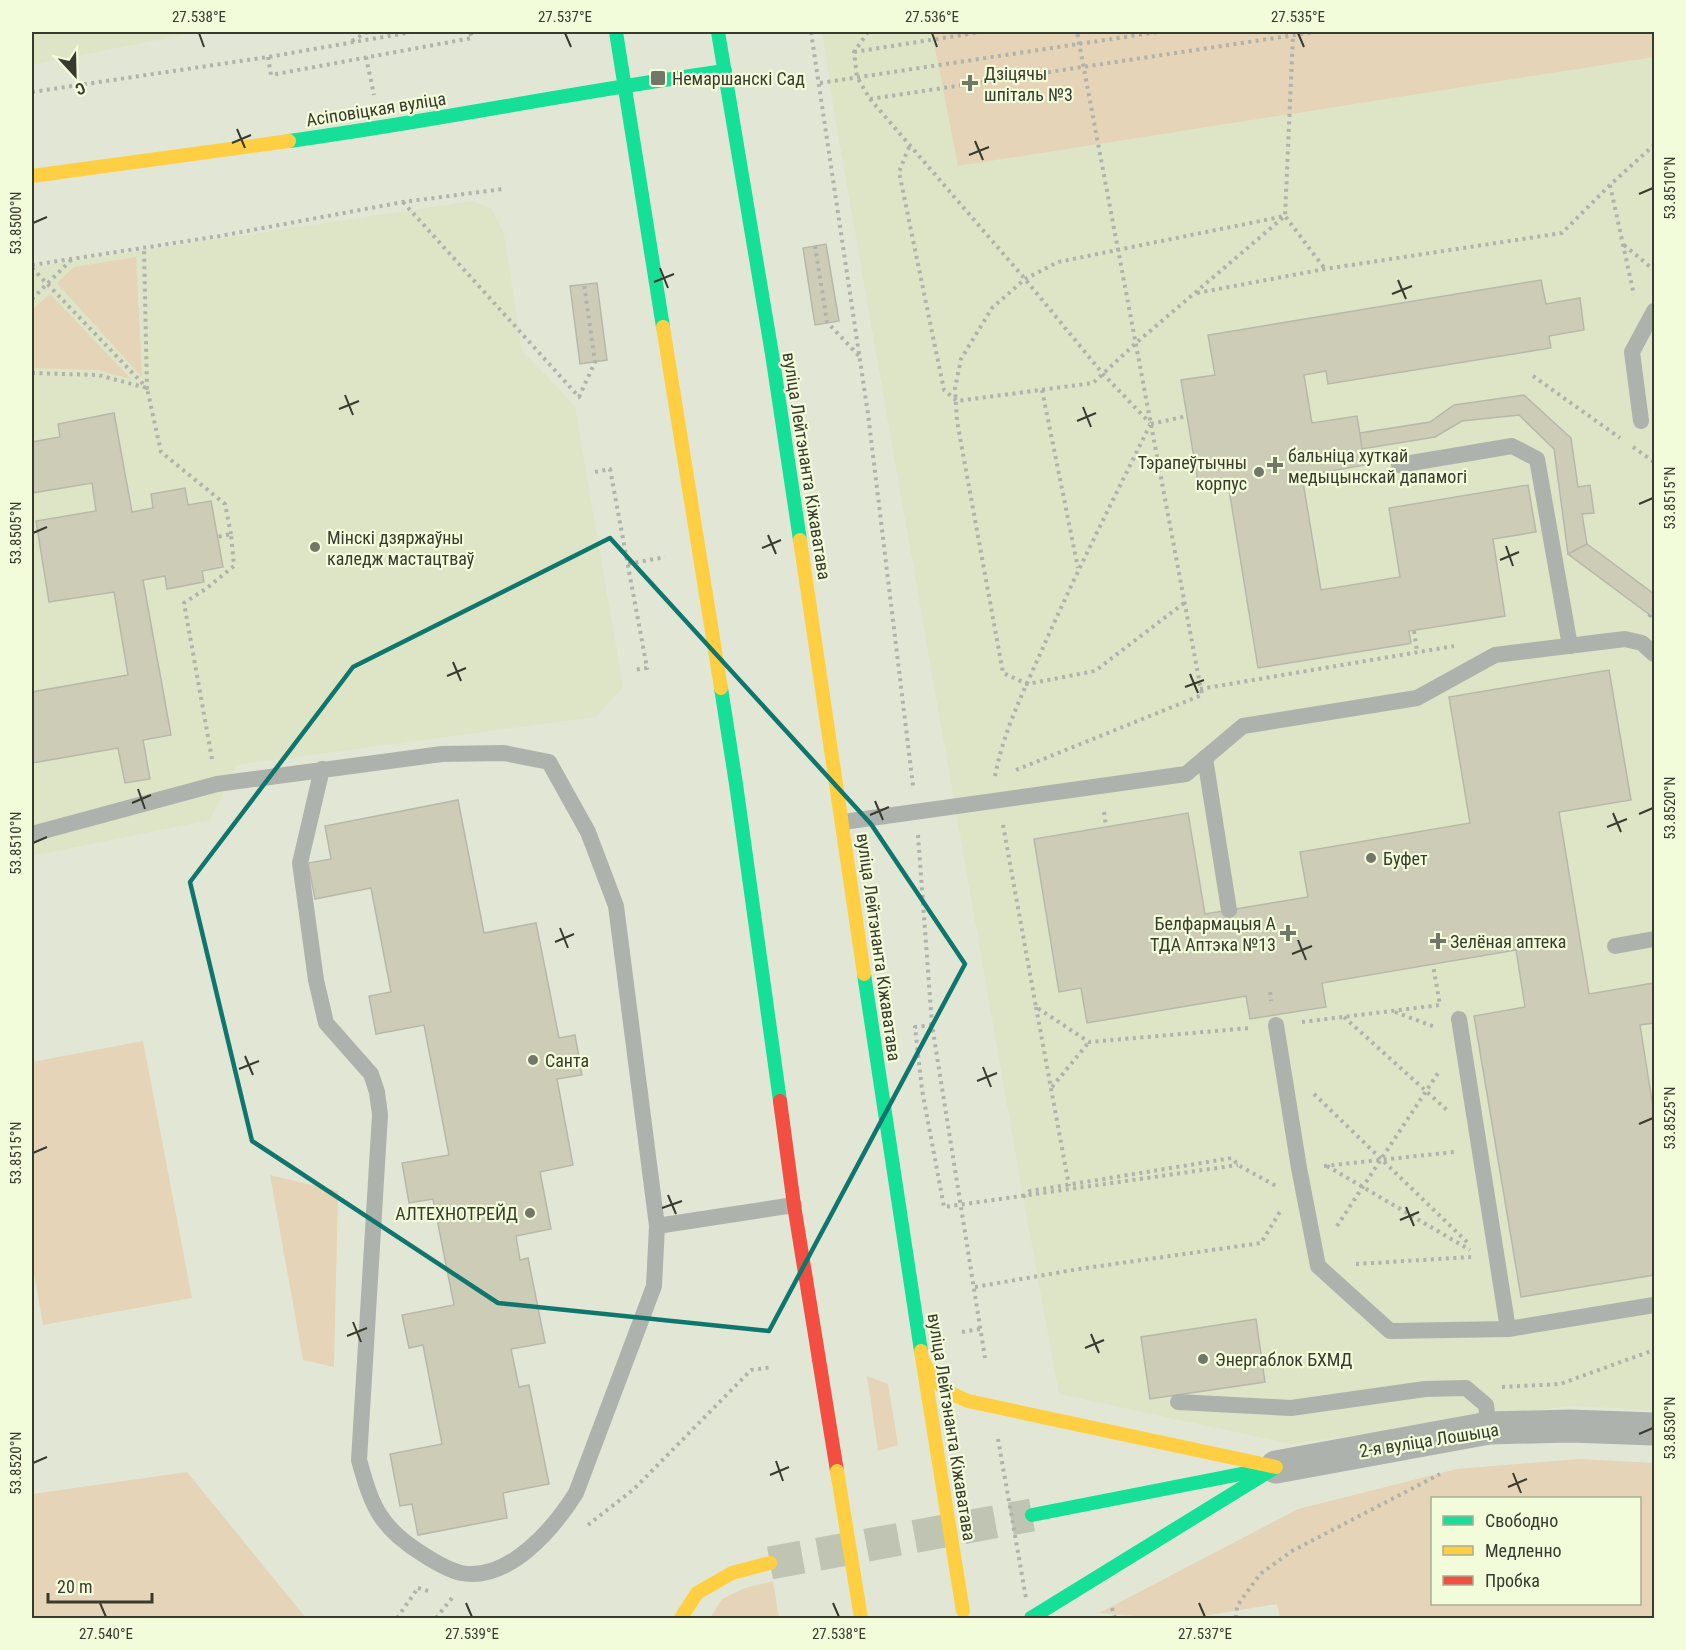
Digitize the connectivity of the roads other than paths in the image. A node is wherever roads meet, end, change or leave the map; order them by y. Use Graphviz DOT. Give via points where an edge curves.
graph roads {
  1 [pos="616,32"];
  2 [pos="718,32"];
  3 [pos="724,71"];
  4 [pos="625,85"];
  5 [pos="32,176"];
  6 [pos="1654,311"];
  7 [pos="1641,421"];
  8 [pos="1399,465"];
  9 [pos="1570,646"];
  10 [pos="1654,654"];
  11 [pos="1205,758"];
  12 [pos="322,769"];
  13 [pos="843,822"];
  14 [pos="32,834"];
  15 [pos="1229,910"];
  16 [pos="1654,939"];
  17 [pos="1615,946"];
  18 [pos="1459,1019"];
  19 [pos="1276,1025"];
  20 [pos="794,1205"];
  21 [pos="657,1226"];
  22 [pos="1654,1305"];
  23 [pos="1508,1329"];
  24 [pos="921,1358"];
  25 [pos="1178,1402"];
  26 [pos="1489,1428"];
  27 [pos="1654,1429"];
  28 [pos="1276,1467"];
  29 [pos="1032,1515"];
  30 [pos="770,1563"];
  31 [pos="964,1615"];
  32 [pos="681,1618"];
  33 [pos="861,1618"];
  34 [pos="1031,1618"];
  1 -- 4 [label="main road"];
  2 -- 3 [label="main road, вуліца Лейтэнанта Кіжаватава"];
  3 -- 4 [label="main road, Асіповіцкая вуліца"];
  3 -- 13 [label="main road, вуліца Лейтэнанта Кіжаватава" via="772,354"];
  4 -- 5 [label="main road, Асіповіцкая вуліца" via="381,128"];
  4 -- 20 [label="main road" via="736,784"];
  6 -- 7 [label="lane" via="1632,352"];
  8 -- 9 [label="lane" via="1512,446 1537,459"];
  9 -- 10 [label="lane" via="1625,639 1642,643"];
  9 -- 11 [label="lane" via="1495,655 1417,698 1243,726"];
  11 -- 13 [label="lane" via="1186,774"];
  11 -- 15 [label="lane"];
  12 -- 14 [label="lane" via="217,784"];
  12 -- 21 [label="lane" via="441,754 504,753 549,762 588,832 616,906"];
  12 -- 21 [label="lane" via="300,863 316,980 326,1023 371,1074 381,1114 359,1460 378,1514 406,1543 437,1564 462,1573 482,1573 519,1557 562,1515 576,1492 654,1286"];
  13 -- 24 [label="main road, вуліца Лейтэнанта Кіжаватава"];
  16 -- 17 [label="lane"];
  18 -- 23 [label="lane" via="1478,1143 1489,1256"];
  19 -- 23 [label="lane" via="1317,1262 1390,1331"];
  20 -- 21 [label="lane"];
  20 -- 33 [label="main road, bridge"];
  22 -- 23 [label="lane"];
  24 -- 28 [label="main road" via="946,1393 968,1401"];
  24 -- 31 [label="main road, вуліца Лейтэнанта Кіжаватава, bridge"];
  25 -- 26 [label="lane" via="1291,1408 1425,1389 1466,1388 1486,1405"];
  26 -- 27 [label="street, 2-я вуліца Лошыца"];
  26 -- 28 [label="street, 2-я вуліца Лошыца"];
  28 -- 29 [label="main road"];
  28 -- 34 [label="main road"];
  30 -- 32 [label="main road" via="732,1573 697,1593"];
}
